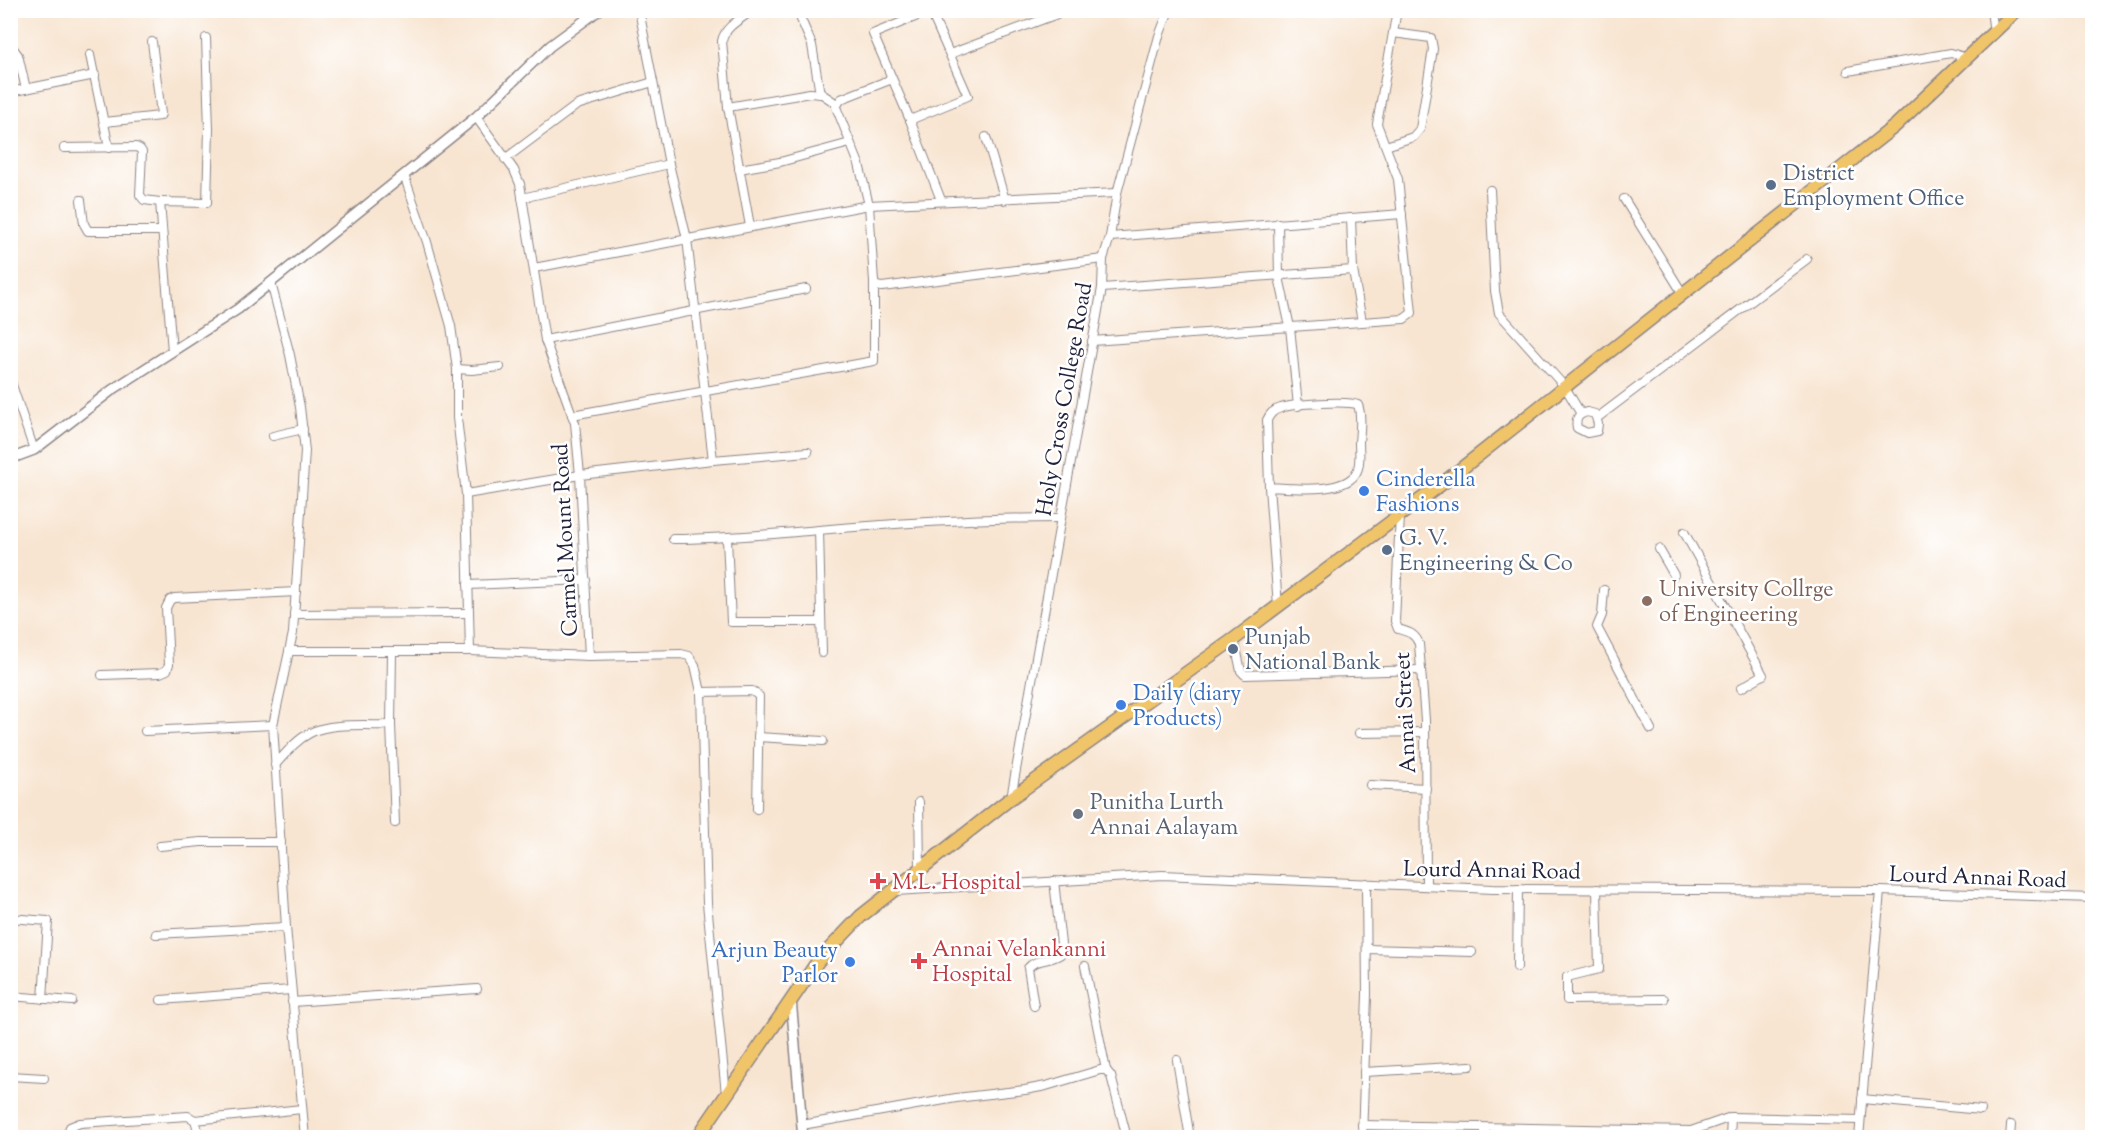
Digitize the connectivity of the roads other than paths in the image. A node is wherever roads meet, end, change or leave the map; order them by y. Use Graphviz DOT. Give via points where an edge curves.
graph roads {
  1 [pos="598,10"];
  2 [pos="639,10"];
  3 [pos="753,10"];
  4 [pos="797,10"];
  5 [pos="1068,10"];
  6 [pos="1169,10"];
  7 [pos="1396,10"];
  8 [pos="1991,10"];
  9 [pos="2017,10"];
  10 [pos="931,11"];
  11 [pos="1393,33"];
  12 [pos="1994,33"];
  13 [pos="206,38"];
  14 [pos="152,42"];
  15 [pos="10,44"];
  16 [pos="950,54"];
  17 [pos="90,55"];
  18 [pos="1967,58"];
  19 [pos="1848,71"];
  20 [pos="95,75"];
  21 [pos="892,79"];
  22 [pos="653,82"];
  23 [pos="26,89"];
  24 [pos="10,92"];
  25 [pos="820,94"];
  26 [pos="837,104"];
  27 [pos="729,107"];
  28 [pos="476,117"];
  29 [pos="910,120"];
  30 [pos="105,122"];
  31 [pos="986,137"];
  32 [pos="850,143"];
  33 [pos="1386,146"];
  34 [pos="64,148"];
  35 [pos="109,148"];
  36 [pos="505,159"];
  37 [pos="669,164"];
  38 [pos="740,169"];
  39 [pos="404,176"];
  40 [pos="1490,190"];
  41 [pos="1117,193"];
  42 [pos="522,198"];
  43 [pos="1624,199"];
  44 [pos="81,200"];
  45 [pos="941,200"];
  46 [pos="1005,200"];
  47 [pos="160,202"];
  48 [pos="869,205"];
  49 [pos="1402,214"];
  50 [pos="1351,218"];
  51 [pos="1278,223"];
  52 [pos="750,226"];
  53 [pos="162,231"];
  54 [pos="1110,237"];
  55 [pos="687,239"];
  56 [pos="1103,259"];
  57 [pos="1808,259"];
  58 [pos="534,268"];
  59 [pos="1353,270"];
  60 [pos="873,277"];
  61 [pos="1279,277"];
  62 [pos="271,283"];
  63 [pos="1102,288"];
  64 [pos="806,289"];
  65 [pos="1683,294"];
  66 [pos="696,310"];
  67 [pos="1362,322"];
  68 [pos="1290,327"];
  69 [pos="545,340"];
  70 [pos="1092,341"];
  71 [pos="172,351"];
  72 [pos="500,367"];
  73 [pos="457,369"];
  74 [pos="10,379"];
  75 [pos="1564,387"];
  76 [pos="705,391"];
  77 [pos="1298,406"];
  78 [pos="1581,414"];
  79 [pos="572,415"];
  80 [pos="1597,418"];
  81 [pos="303,429"];
  82 [pos="273,436"];
  83 [pos="34,450"];
  84 [pos="808,452"];
  85 [pos="10,459"];
  86 [pos="713,460"];
  87 [pos="580,475"];
  88 [pos="1269,487"];
  89 [pos="466,494"];
  90 [pos="1400,515"];
  91 [pos="1061,518"];
  92 [pos="819,530"];
  93 [pos="1684,532"];
  94 [pos="727,538"];
  95 [pos="673,539"];
  96 [pos="1659,549"];
  97 [pos="1674,575"];
  98 [pos="586,580"];
  99 [pos="468,585"];
  100 [pos="1604,590"];
  101 [pos="296,592"];
  102 [pos="1278,606"];
  103 [pos="469,613"];
  104 [pos="294,614"];
  105 [pos="820,622"];
  106 [pos="1234,639"];
  107 [pos="290,651"];
  108 [pos="470,651"];
  109 [pos="392,652"];
  110 [pos="822,653"];
  111 [pos="589,656"];
  112 [pos="1421,670"];
  113 [pos="102,675"];
  114 [pos="1741,688"];
  115 [pos="701,692"];
  116 [pos="273,725"];
  117 [pos="391,725"];
  118 [pos="1650,729"];
  119 [pos="146,731"];
  120 [pos="1425,732"];
  121 [pos="1359,733"];
  122 [pos="759,737"];
  123 [pos="823,741"];
  124 [pos="275,765"];
  125 [pos="1370,784"];
  126 [pos="1426,788"];
  127 [pos="1011,798"];
  128 [pos="919,802"];
  129 [pos="757,809"];
  130 [pos="396,823"];
  131 [pos="281,842"];
  132 [pos="160,846"];
  133 [pos="920,868"];
  134 [pos="1054,881"];
  135 [pos="1366,884"];
  136 [pos="1426,886"];
  137 [pos="1518,889"];
  138 [pos="1598,889"];
  139 [pos="1880,891"];
  140 [pos="891,892"];
  141 [pos="2092,898"];
  142 [pos="10,918"];
  143 [pos="286,927"];
  144 [pos="156,934"];
  145 [pos="1367,949"];
  146 [pos="1472,952"];
  147 [pos="1085,966"];
  148 [pos="1517,967"];
  149 [pos="477,989"];
  150 [pos="291,990"];
  151 [pos="10,996"];
  152 [pos="44,999"];
  153 [pos="161,999"];
  154 [pos="791,999"];
  155 [pos="1664,999"];
  156 [pos="72,1001"];
  157 [pos="292,1002"];
  158 [pos="1034,1006"];
  159 [pos="1177,1060"];
  160 [pos="1470,1066"];
  161 [pos="1106,1071"];
  162 [pos="1364,1072"];
  163 [pos="10,1076"];
  164 [pos="44,1078"];
  165 [pos="726,1095"];
  166 [pos="1862,1099"];
  167 [pos="302,1109"];
  168 [pos="1981,1110"];
  169 [pos="1731,1117"];
  170 [pos="1860,1119"];
  171 [pos="195,1120"];
  172 [pos="802,1125"];
  173 [pos="1362,1125"];
  174 [pos="2011,1125"];
  175 [pos="1485,1128"];
  176 [pos="1632,1134"];
  177 [pos="66,1137"];
  178 [pos="200,1137"];
  179 [pos="305,1137"];
  180 [pos="697,1137"];
  181 [pos="803,1137"];
  182 [pos="1127,1137"];
  183 [pos="1190,1137"];
  184 [pos="1362,1137"];
  185 [pos="1485,1137"];
  186 [pos="1730,1137"];
  187 [pos="1859,1137"];
  188 [pos="2010,1137"];
  1 -- 28 [label="street" via="550,46"];
  2 -- 22 [label="street"];
  3 -- 27 [label="street" via="723,34"];
  4 -- 25 [label="street" via="812,45"];
  5 -- 16 [label="street"];
  6 -- 41 [label="street, Holy Cross College Road"];
  7 -- 11 [label="street"];
  8 -- 12 [label="street"];
  9 -- 12 [label="main road"];
  10 -- 16 [label="street"];
  10 -- 21 [label="street" via="873,34"];
  11 -- 33 [label="street" via="1377,124"];
  11 -- 33 [label="street" via="1431,38 1433,49 1420,129 1413,137"];
  12 -- 18 [label="main road"];
  13 -- 47 [label="street" via="207,203"];
  14 -- 30 [label="street" via="160,116"];
  15 -- 23 [label="street" via="18,55"];
  16 -- 29 [label="street" via="968,96"];
  17 -- 20 [label="street"];
  18 -- 19 [label="street" via="1951,53"];
  18 -- 65 [label="main road" via="1895,126"];
  20 -- 23 [label="street"];
  20 -- 30 [label="street"];
  21 -- 26 [label="street"];
  21 -- 29 [label="street"];
  22 -- 36 [label="street" via="577,105"];
  22 -- 37 [label="street"];
  23 -- 24 [label="street"];
  25 -- 26 [label="street"];
  25 -- 27 [label="street"];
  26 -- 32 [label="street"];
  27 -- 38 [label="street"];
  28 -- 36 [label="street, Carmel Mount Road"];
  28 -- 39 [label="street"];
  29 -- 45 [label="street"];
  30 -- 35 [label="street"];
  31 -- 46 [label="street"];
  32 -- 38 [label="street"];
  32 -- 48 [label="street"];
  33 -- 49 [label="street" via="1398,179"];
  34 -- 35 [label="street"];
  35 -- 47 [label="street" via="140,149 140,195 144,200"];
  36 -- 42 [label="street, Carmel Mount Road" via="514,170"];
  37 -- 42 [label="street"];
  37 -- 55 [label="street"];
  38 -- 52 [label="street"];
  39 -- 62 [label="street"];
  39 -- 73 [label="street" via="451,326"];
  40 -- 75 [label="street" via="1499,313"];
  41 -- 46 [label="street"];
  41 -- 54 [label="street, Holy Cross College Road"];
  42 -- 58 [label="street, Carmel Mount Road"];
  43 -- 65 [label="street"];
  44 -- 53 [label="street" via="88,231"];
  45 -- 46 [label="street"];
  45 -- 48 [label="street"];
  47 -- 53 [label="street"];
  48 -- 52 [label="street"];
  48 -- 60 [label="street"];
  49 -- 50 [label="street"];
  49 -- 67 [label="street" via="1412,313 1404,319"];
  50 -- 51 [label="street"];
  50 -- 59 [label="street"];
  51 -- 54 [label="street"];
  51 -- 61 [label="street"];
  52 -- 55 [label="street"];
  53 -- 71 [label="street"];
  54 -- 56 [label="street, Holy Cross College Road"];
  55 -- 58 [label="street"];
  55 -- 66 [label="street"];
  56 -- 60 [label="street" via="882,287 875,285"];
  56 -- 63 [label="street, Holy Cross College Road"];
  57 -- 80 [label="street"];
  58 -- 69 [label="street, Carmel Mount Road"];
  59 -- 61 [label="street"];
  59 -- 67 [label="street"];
  60 -- 76 [label="street" via="874,361"];
  61 -- 63 [label="street"];
  61 -- 68 [label="street"];
  62 -- 71 [label="street"];
  62 -- 81 [label="street" via="290,355"];
  63 -- 70 [label="street, Holy Cross College Road"];
  64 -- 66 [label="street"];
  65 -- 75 [label="main road"];
  66 -- 69 [label="street"];
  66 -- 76 [label="street"];
  67 -- 68 [label="street"];
  68 -- 70 [label="street"];
  68 -- 77 [label="street"];
  69 -- 79 [label="street, Carmel Mount Road"];
  70 -- 91 [label="street, Holy Cross College Road"];
  71 -- 83 [label="street" via="111,390"];
  72 -- 73 [label="street"];
  73 -- 89 [label="street" via="457,418"];
  74 -- 83 [label="street"];
  75 -- 78 [label="street"];
  75 -- 90 [label="main road"];
  76 -- 79 [label="street"];
  76 -- 86 [label="street"];
  77 -- 88 [label="street" via="1282,407 1271,412 1267,420"];
  77 -- 88 [label="street" via="1344,402 1358,405 1357,471 1338,486 1325,489"];
  78 -- 80 [label="street" via="1592,413"];
  78 -- 80 [label="street" via="1577,428 1587,433 1597,431"];
  79 -- 87 [label="street, Carmel Mount Road"];
  81 -- 82 [label="street"];
  81 -- 101 [label="street" via="304,491"];
  83 -- 85 [label="street"];
  84 -- 86 [label="street"];
  86 -- 87 [label="street"];
  87 -- 89 [label="street"];
  87 -- 98 [label="street, Carmel Mount Road"];
  88 -- 102 [label="street"];
  89 -- 99 [label="street"];
  90 -- 102 [label="main road"];
  90 -- 112 [label="street, Annai Street" via="1395,621 1398,629 1416,637"];
  91 -- 92 [label="street" via="988,518"];
  91 -- 127 [label="street, Holy Cross College Road"];
  92 -- 94 [label="street"];
  92 -- 105 [label="street"];
  93 -- 114 [label="street" via="1763,675"];
  94 -- 95 [label="street"];
  94 -- 105 [label="street" via="731,622"];
  96 -- 97 [label="street"];
  98 -- 99 [label="street"];
  98 -- 111 [label="street, Carmel Mount Road"];
  99 -- 103 [label="street"];
  100 -- 118 [label="street" via="1597,627"];
  101 -- 104 [label="street"];
  101 -- 113 [label="street" via="174,598 166,608 170,664 167,670"];
  102 -- 106 [label="main road"];
  103 -- 104 [label="street"];
  103 -- 108 [label="street"];
  104 -- 107 [label="street"];
  105 -- 110 [label="street"];
  106 -- 112 [label="street" via="1240,671 1245,675"];
  106 -- 127 [label="main road"];
  107 -- 109 [label="street"];
  107 -- 116 [label="street"];
  108 -- 109 [label="street"];
  108 -- 111 [label="street"];
  109 -- 117 [label="street"];
  111 -- 115 [label="street, Carmel Mount Road" via="686,655 695,665"];
  112 -- 120 [label="street, Annai Street"];
  115 -- 122 [label="street" via="755,692 760,699"];
  115 -- 165 [label="street, Carmel Mount Road" via="707,903"];
  116 -- 119 [label="street"];
  116 -- 124 [label="street"];
  117 -- 124 [label="street" via="326,728 310,733"];
  117 -- 130 [label="street"];
  120 -- 121 [label="street"];
  120 -- 126 [label="street, Annai Street"];
  122 -- 123 [label="street"];
  122 -- 129 [label="street"];
  124 -- 131 [label="street"];
  125 -- 126 [label="street"];
  126 -- 136 [label="street, Annai Street"];
  127 -- 133 [label="main road"];
  128 -- 133 [label="street"];
  131 -- 132 [label="street"];
  131 -- 143 [label="street"];
  133 -- 140 [label="main road"];
  134 -- 135 [label="street, Lourd Annai Road" via="1162,875"];
  134 -- 140 [label="street, Lourd Annai Road"];
  134 -- 158 [label="street" via="1062,953 1035,961 1029,968"];
  135 -- 136 [label="street, Lourd Annai Road"];
  135 -- 145 [label="street"];
  136 -- 137 [label="street, Lourd Annai Road"];
  137 -- 138 [label="street, Lourd Annai Road"];
  137 -- 148 [label="street"];
  138 -- 139 [label="street, Lourd Annai Road"];
  138 -- 155 [label="street" via="1599,969 1567,977 1567,1000"];
  139 -- 141 [label="street, Lourd Annai Road"];
  139 -- 166 [label="street"];
  140 -- 154 [label="main road" via="861,916 818,961"];
  142 -- 152 [label="street" via="48,921"];
  143 -- 144 [label="street"];
  143 -- 150 [label="street"];
  145 -- 146 [label="street"];
  145 -- 162 [label="street"];
  147 -- 161 [label="street"];
  149 -- 157 [label="street"];
  150 -- 153 [label="street"];
  150 -- 157 [label="street"];
  151 -- 152 [label="street"];
  152 -- 156 [label="street"];
  154 -- 165 [label="main road"];
  154 -- 172 [label="street"];
  157 -- 167 [label="street"];
  159 -- 183 [label="street"];
  160 -- 162 [label="street"];
  161 -- 172 [label="street" via="1025,1090"];
  161 -- 182 [label="street" via="1111,1076"];
  162 -- 173 [label="street"];
  163 -- 164 [label="street"];
  165 -- 180 [label="main road"];
  166 -- 168 [label="street"];
  166 -- 170 [label="street"];
  167 -- 171 [label="street"];
  167 -- 179 [label="street"];
  169 -- 170 [label="street"];
  169 -- 176 [label="street" via="1691,1131"];
  169 -- 186 [label="street"];
  170 -- 187 [label="street"];
  171 -- 177 [label="street" via="188,1116 80,1123 70,1127"];
  171 -- 178 [label="street"];
  172 -- 181 [label="street"];
  173 -- 175 [label="street"];
  173 -- 184 [label="street"];
  174 -- 188 [label="street"];
  175 -- 176 [label="street"];
  175 -- 185 [label="street"];
}
